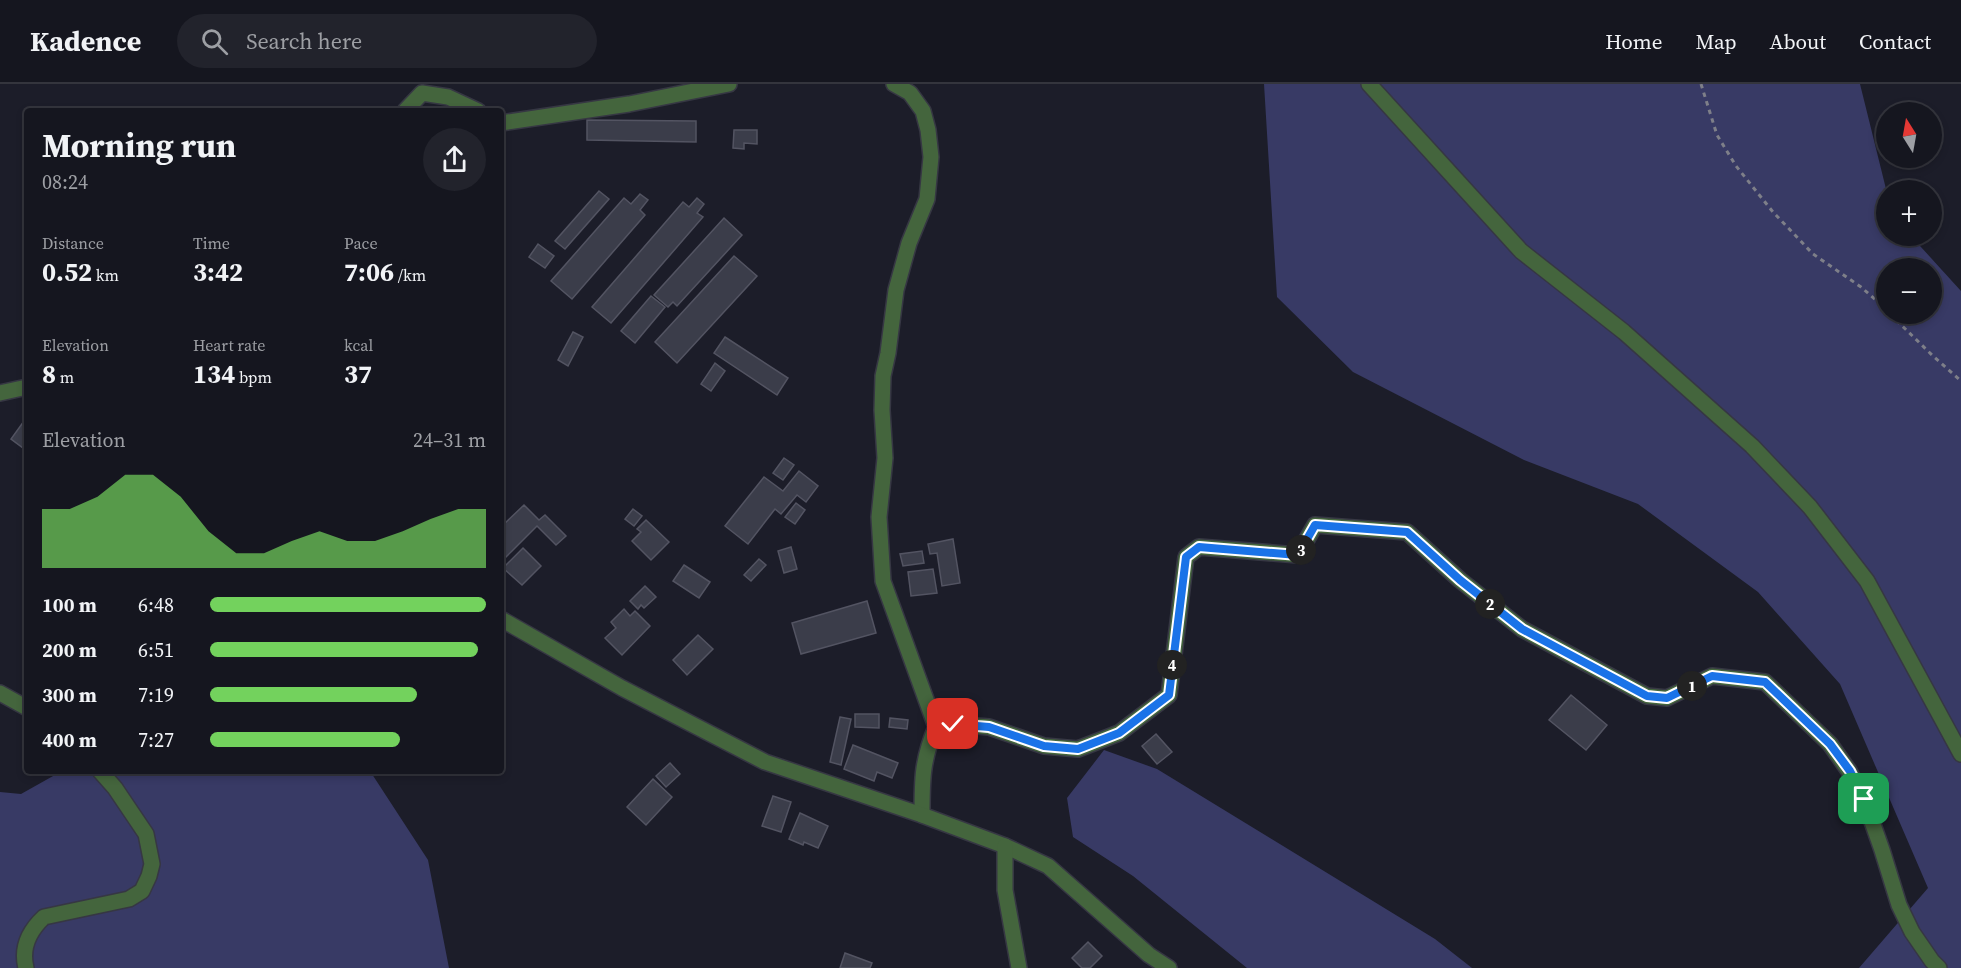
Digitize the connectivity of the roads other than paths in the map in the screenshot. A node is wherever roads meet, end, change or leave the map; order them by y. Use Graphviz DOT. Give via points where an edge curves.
graph roads {
  1 [pos="729,84"];
  2 [pos="894,84"];
  3 [pos="1369,84"];
  4 [pos="408,108"];
  5 [pos="472,108"];
  6 [pos="504,123"];
  7 [pos="24,388"];
  8 [pos="0,393"];
  9 [pos="504,621"];
  10 [pos="0,693"];
  11 [pos="24,706"];
  12 [pos="936,726"];
  13 [pos="1961,754"];
  14 [pos="103,774"];
  15 [pos="922,815"];
  16 [pos="1005,846"];
  17 [pos="26,968"];
  18 [pos="1019,968"];
  19 [pos="1169,968"];
  20 [pos="1939,968"];
  1 -- 6 [label="street"];
  2 -- 12 [label="street" via="909,93 923,111 931,157 927,198 896,290 883,376 885,458 879,517 883,581"];
  3 -- 13 [label="street" via="1521,251 1624,332 1752,446 1810,507 1867,581"];
  4 -- 5 [label="street" via="422,93 448,97"];
  7 -- 8 [label="street"];
  9 -- 15 [label="street" via="765,762"];
  10 -- 11 [label="street"];
  12 -- 15 [label="street" via="922,774"];
  12 -- 20 [label="street" via="989,727 1044,746 1078,749 1119,733 1169,695 1186,557 1199,547 1298,555 1315,525 1407,532 1522,629 1647,696 1667,698 1712,676 1765,682 1830,744 1850,771 1864,799 1903,914"];
  14 -- 17 [label="street" via="146,834 152,864 149,876 142,891 129,899 44,917 26,941"];
  15 -- 16 [label="street"];
  16 -- 18 [label="street" via="1005,890"];
  16 -- 19 [label="street" via="1048,866"];
}
